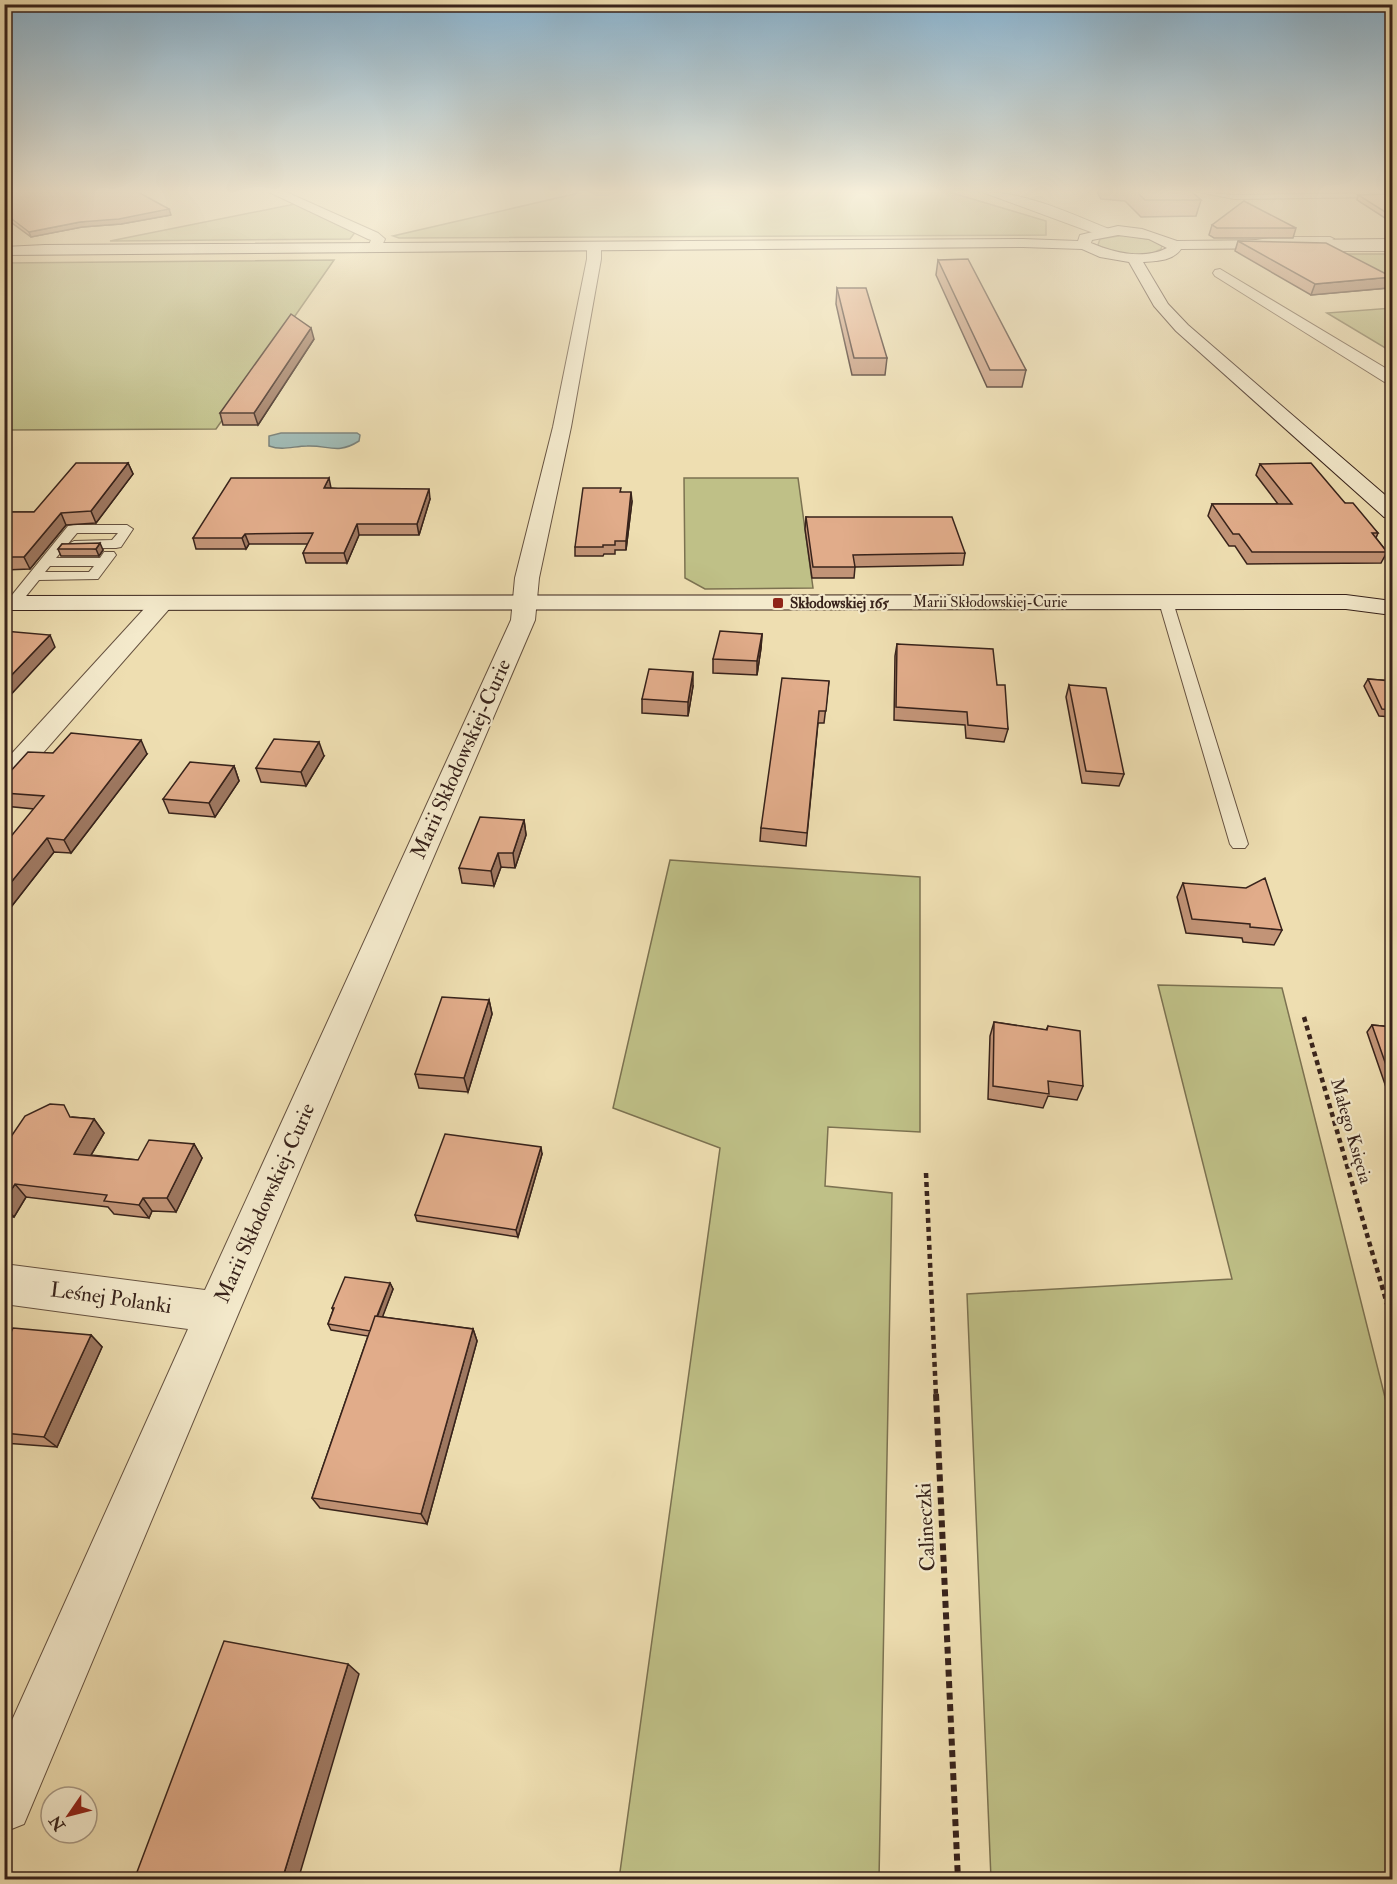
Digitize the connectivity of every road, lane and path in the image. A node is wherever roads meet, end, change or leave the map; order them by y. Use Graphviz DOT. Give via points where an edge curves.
graph roads {
  1 [pos="590,280"];
  2 [pos="1147,280"];
  3 [pos="1231,280"];
  4 [pos="1392,379"];
  5 [pos="1392,512"];
  6 [pos="54,553"];
  7 [pos="110,553"];
  8 [pos="36,576"];
  9 [pos="1392,596"];
  10 [pos="1166,602"];
  11 [pos="1346,602"];
  12 [pos="9,603"];
  13 [pos="162,603"];
  14 [pos="526,603"];
  15 [pos="1392,608"];
  16 [pos="4,780"];
  17 [pos="1239,844"];
  18 [pos="1304,1017"];
  19 [pos="926,1173"];
  20 [pos="4,1284"];
  21 [pos="217,1312"];
  22 [pos="1392,1321"];
  23 [pos="4,1804"];
  24 [pos="958,1880"];
  1 -- 14 [label="street, Marii Skłodowskiej-Curie" via="527,578"];
  2 -- 5 [label="street" via="1162,306 1182,328"];
  3 -- 4 [label="street"];
  6 -- 7 [label="lane"];
  6 -- 7 [label="lane" via="73,529 127,529"];
  6 -- 8 [label="lane"];
  7 -- 8 [label="lane" via="93,576"];
  8 -- 12 [label="lane"];
  9 -- 11 [label="street, Marii Skłodowskiej-Curie"];
  10 -- 11 [label="street, Marii Skłodowskiej-Curie"];
  10 -- 14 [label="street, Marii Skłodowskiej-Curie"];
  10 -- 17 [label="lane"];
  11 -- 15 [label="street, Marii Skłodowskiej-Curie"];
  12 -- 13 [label="street, Marii Skłodowskiej-Curie"];
  13 -- 14 [label="street, Marii Skłodowskiej-Curie"];
  13 -- 16 [label="street"];
  14 -- 21 [label="street, Marii Skłodowskiej-Curie" via="523,620"];
  18 -- 22 [label="path, Małego Księcia"];
  19 -- 24 [label="path, Calineczki"];
  20 -- 21 [label="street, Leśnej Polanki"];
  21 -- 23 [label="street, Marii Skłodowskiej-Curie"];
}
